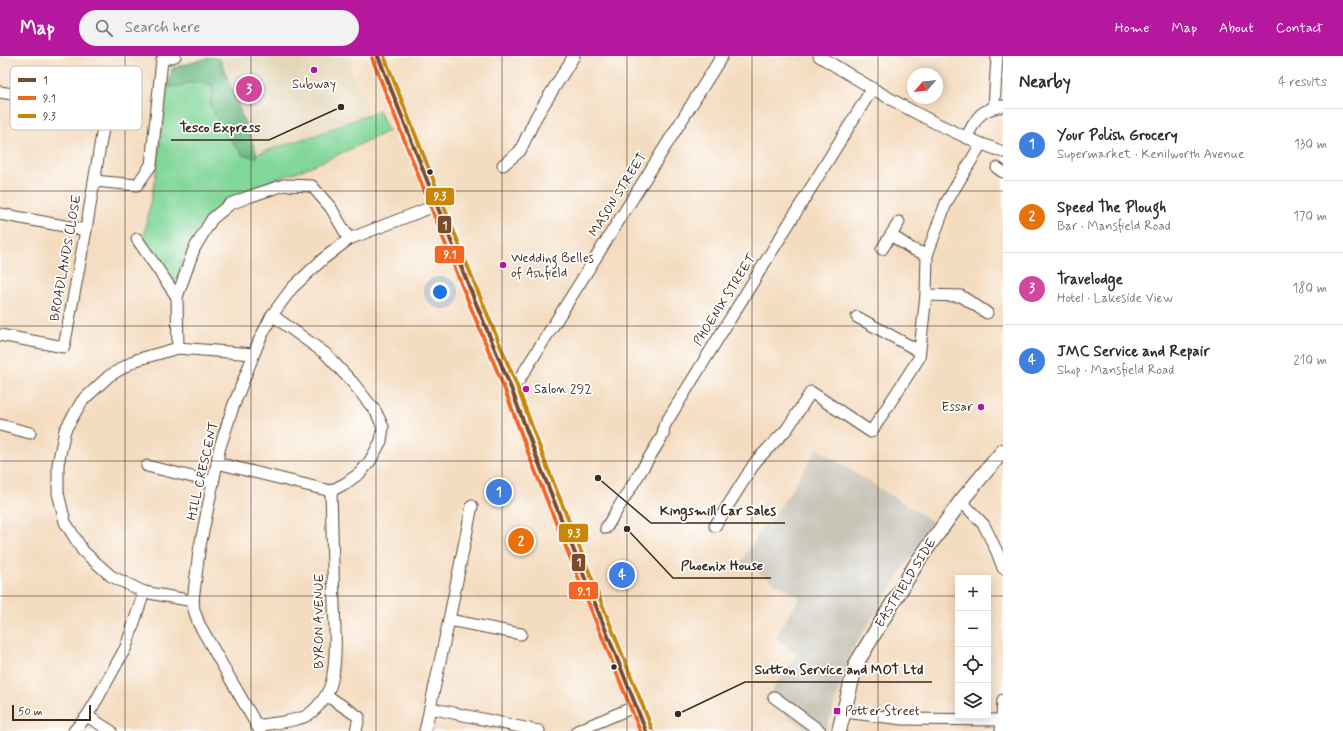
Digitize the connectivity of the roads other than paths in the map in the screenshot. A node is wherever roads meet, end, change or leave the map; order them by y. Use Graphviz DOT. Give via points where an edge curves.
graph roads {
  1 [pos="175,56"];
  2 [pos="378,56"];
  3 [pos="574,56"];
  4 [pos="722,56"];
  5 [pos="819,56"];
  6 [pos="997,56"];
  7 [pos="872,89"];
  8 [pos="0,92"];
  9 [pos="10,94"];
  10 [pos="999,106"];
  11 [pos="103,130"];
  12 [pos="966,138"];
  13 [pos="981,144"];
  14 [pos="1003,152"];
  15 [pos="503,165"];
  16 [pos="94,181"];
  17 [pos="437,205"];
  18 [pos="0,214"];
  19 [pos="899,222"];
  20 [pos="86,230"];
  21 [pos="891,235"];
  22 [pos="137,239"];
  23 [pos="349,239"];
  24 [pos="882,249"];
  25 [pos="927,255"];
  26 [pos="926,295"];
  27 [pos="177,297"];
  28 [pos="987,313"];
  29 [pos="272,315"];
  30 [pos="857,317"];
  31 [pos="0,335"];
  32 [pos="178,348"];
  33 [pos="919,351"];
  34 [pos="253,354"];
  35 [pos="511,388"];
  36 [pos="0,425"];
  37 [pos="30,433"];
  38 [pos="1003,451"];
  39 [pos="217,463"];
  40 [pos="147,466"];
  41 [pos="213,482"];
  42 [pos="331,491"];
  43 [pos="961,501"];
  44 [pos="472,506"];
  45 [pos="715,526"];
  46 [pos="606,528"];
  47 [pos="1003,568"];
  48 [pos="144,592"];
  49 [pos="193,601"];
  50 [pos="449,620"];
  51 [pos="521,634"];
  52 [pos="326,695"];
  53 [pos="774,698"];
  54 [pos="1003,700"];
  55 [pos="636,706"];
  56 [pos="430,708"];
  57 [pos="844,712"];
  58 [pos="87,716"];
  59 [pos="1002,726"];
  60 [pos="259,728"];
  61 [pos="531,730"];
  62 [pos="74,731"];
  63 [pos="111,731"];
  64 [pos="356,731"];
  65 [pos="425,731"];
  66 [pos="577,731"];
  67 [pos="646,731"];
  68 [pos="820,731"];
  69 [pos="839,731"];
  1 -- 16 [label="street" via="162,60 151,165 137,185"];
  2 -- 17 [label="main road"];
  3 -- 15 [label="street" via="536,117 520,151"];
  4 -- 35 [label="street, MASON STREET" via="519,380"];
  5 -- 7 [label="street"];
  6 -- 10 [label="street"];
  7 -- 12 [label="street"];
  7 -- 46 [label="street, PHOENIX STREET" via="664,426 663,435"];
  8 -- 9 [label="street, BROADLANDS CLOSE"];
  10 -- 12 [label="street" via="979,114"];
  11 -- 16 [label="street, BROADLANDS CLOSE"];
  12 -- 13 [label="street"];
  13 -- 14 [label="street"];
  13 -- 25 [label="street" via="946,202"];
  16 -- 20 [label="street, BROADLANDS CLOSE"];
  17 -- 23 [label="street, HILL CRESCENT"];
  17 -- 35 [label="main road"];
  18 -- 20 [label="street"];
  19 -- 21 [label="street"];
  20 -- 31 [label="street, BROADLANDS CLOSE" via="64,347"];
  21 -- 24 [label="street"];
  21 -- 25 [label="street" via="912,249"];
  22 -- 27 [label="street"];
  23 -- 27 [label="street" via="331,208 312,186 284,185 250,196 231,204 212,219 194,249"];
  23 -- 29 [label="street, HILL CRESCENT" via="292,288"];
  25 -- 26 [label="street"];
  26 -- 28 [label="street" via="961,296"];
  26 -- 33 [label="street"];
  27 -- 32 [label="street"];
  29 -- 34 [label="street, HILL CRESCENT"];
  29 -- 42 [label="street" via="326,354 376,412 383,427 381,441 370,461 360,473"];
  30 -- 33 [label="street"];
  32 -- 34 [label="street"];
  32 -- 48 [label="street" via="136,360 109,376 82,401 65,430 58,464 58,493 65,522 84,551 111,576"];
  33 -- 45 [label="street" via="919,358 871,432 811,392 787,429 756,461"];
  34 -- 39 [label="street, HILL CRESCENT" via="233,407"];
  35 -- 55 [label="main road"];
  36 -- 37 [label="street"];
  38 -- 43 [label="street, EASTFIELD SIDE"];
  39 -- 41 [label="street, HILL CRESCENT"];
  39 -- 42 [label="street"];
  40 -- 41 [label="street"];
  41 -- 49 [label="street, HILL CRESCENT" via="198,552"];
  42 -- 52 [label="street, BYRON AVENUE" via="335,635 332,682"];
  43 -- 47 [label="street" via="984,525"];
  43 -- 57 [label="street, EASTFIELD SIDE" via="918,561 856,664"];
  44 -- 50 [label="street"];
  48 -- 49 [label="street"];
  48 -- 58 [label="street" via="126,647"];
  49 -- 60 [label="street, HILL CRESCENT" via="200,624"];
  50 -- 51 [label="street"];
  50 -- 56 [label="street"];
  52 -- 60 [label="street, BYRON AVENUE" via="307,716"];
  52 -- 64 [label="street" via="359,717"];
  53 -- 68 [label="street"];
  54 -- 59 [label="street"];
  55 -- 66 [label="street"];
  55 -- 67 [label="main road"];
  56 -- 61 [label="street"];
  56 -- 65 [label="street"];
  57 -- 59 [label="street"];
  57 -- 69 [label="street, EASTFIELD SIDE"];
  58 -- 62 [label="street"];
  58 -- 63 [label="street"];
}
